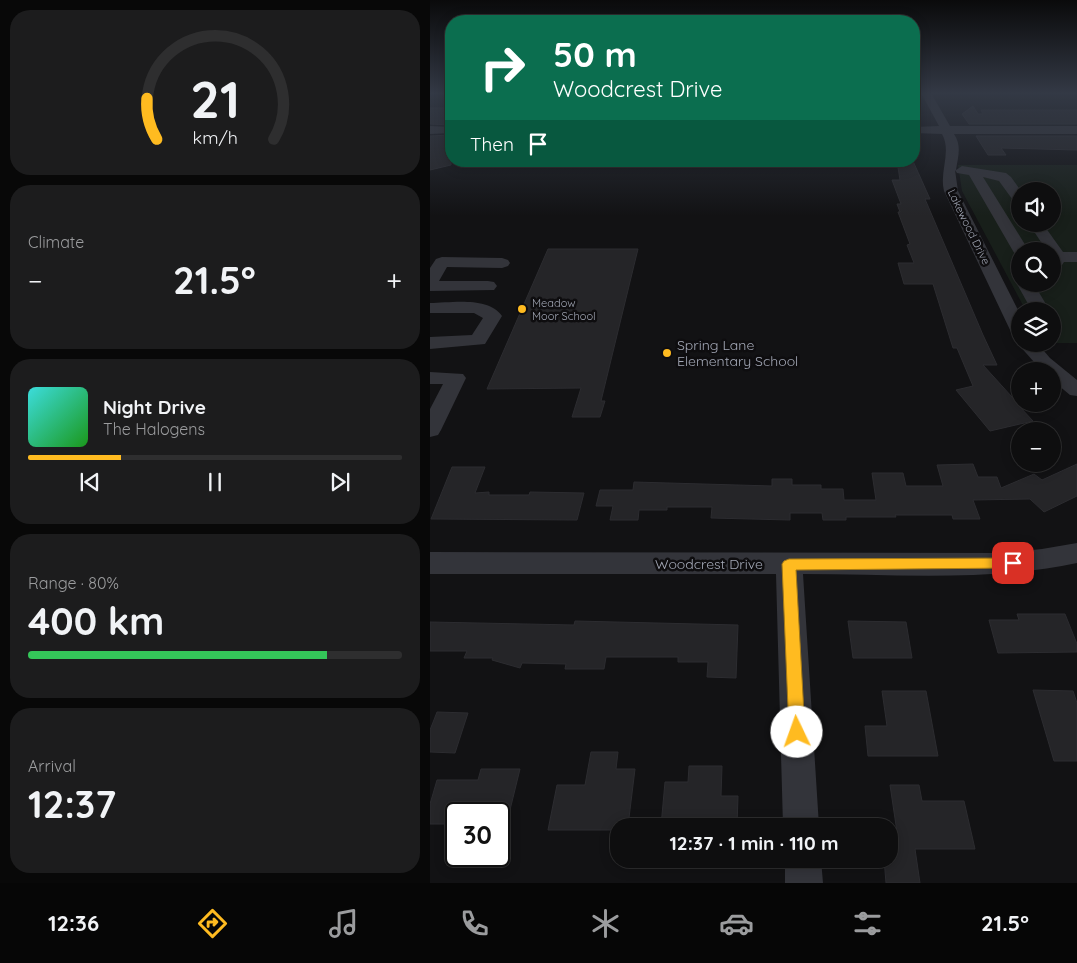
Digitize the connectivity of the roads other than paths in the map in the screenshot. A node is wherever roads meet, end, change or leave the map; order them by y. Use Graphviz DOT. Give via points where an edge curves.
graph roads {
  1 [pos="950,134"];
  2 [pos="948,168"];
  3 [pos="974,173"];
  4 [pos="1011,187"];
  5 [pos="1016,242"];
  6 [pos="1077,257"];
  7 [pos="1061,259"];
  8 [pos="436,262"];
  9 [pos="502,263"];
  10 [pos="1011,275"];
  11 [pos="993,276"];
  12 [pos="430,282"];
  13 [pos="430,286"];
  14 [pos="488,286"];
  15 [pos="430,308"];
  16 [pos="1011,313"];
  17 [pos="430,343"];
  18 [pos="1035,352"];
  19 [pos="430,378"];
  20 [pos="1077,390"];
  21 [pos="432,424"];
  22 [pos="1077,553"];
  23 [pos="430,563"];
  24 [pos="789,564"];
  25 [pos="801,818"];
  26 [pos="803,868"];
  27 [pos="804,883"];
  1 -- 2 [label="street, Lakewood Drive" via="954,150"];
  2 -- 3 [label="street"];
  2 -- 11 [label="street, Lakewood Drive" via="951,191"];
  3 -- 4 [label="street" via="998,174"];
  3 -- 5 [label="street"];
  6 -- 7 [label="street"];
  8 -- 9 [label="street"];
  8 -- 12 [label="street"];
  10 -- 11 [label="street"];
  11 -- 16 [label="street, Lakewood Drive"];
  13 -- 14 [label="street"];
  15 -- 17 [label="street" via="477,308 493,316 478,340"];
  18 -- 20 [label="street, Lakewood Drive"];
  19 -- 21 [label="street" via="456,378"];
  22 -- 24 [label="street, Woodcrest Drive" via="999,564"];
  23 -- 24 [label="street, Woodcrest Drive"];
  24 -- 25 [label="street"];
  26 -- 27 [label="street"];
}
